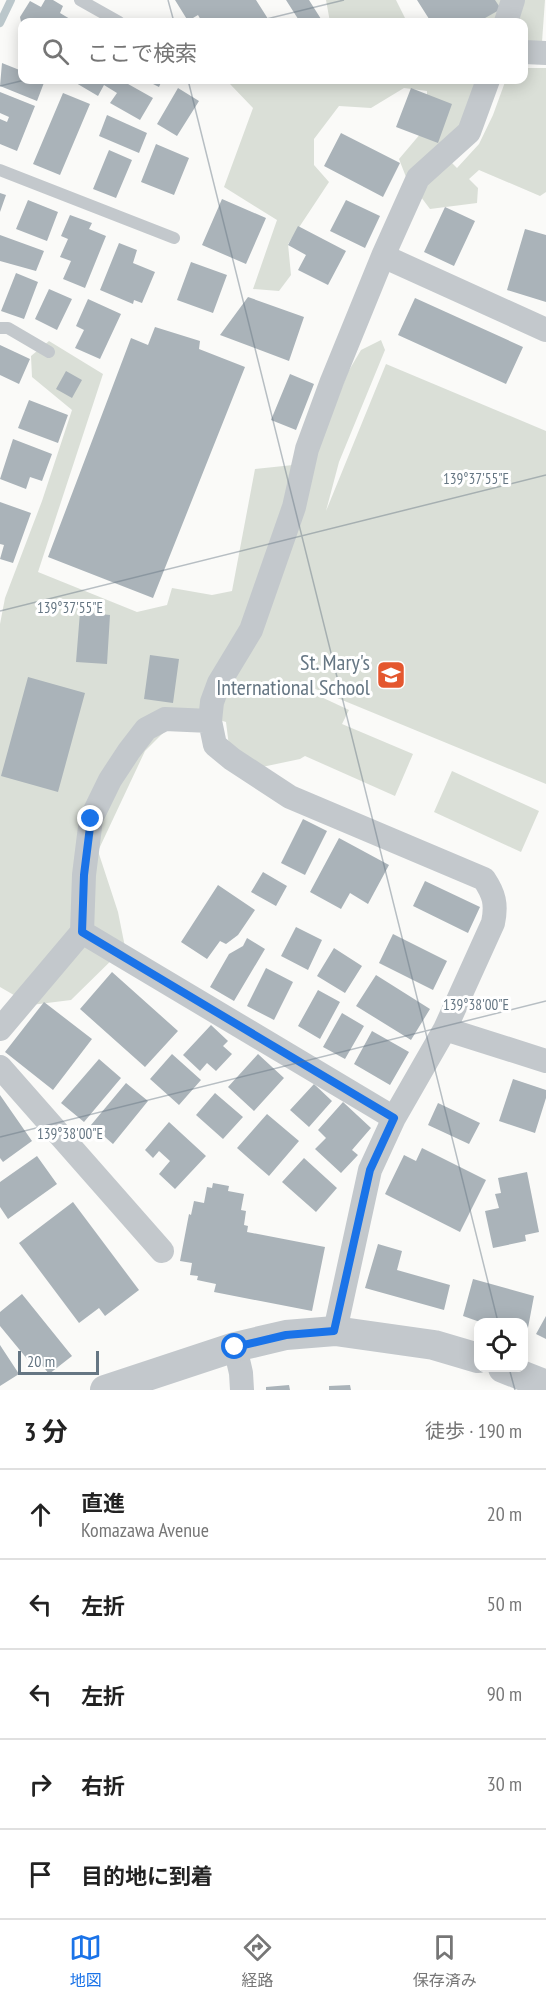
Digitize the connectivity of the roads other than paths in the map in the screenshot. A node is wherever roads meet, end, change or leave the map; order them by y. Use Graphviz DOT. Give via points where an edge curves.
graph roads {
  1 [pos="80,0"];
  2 [pos="513,0"];
  3 [pos="111,18"];
  4 [pos="507,18"];
  5 [pos="528,52"];
  6 [pos="546,52"];
  7 [pos="487,84"];
  8 [pos="0,170"];
  9 [pos="174,238"];
  10 [pos="383,256"];
  11 [pos="0,328"];
  12 [pos="546,330"];
  13 [pos="49,352"];
  14 [pos="210,721"];
  15 [pos="82,932"];
  16 [pos="0,1029"];
  17 [pos="445,1029"];
  18 [pos="546,1061"];
  19 [pos="0,1067"];
  20 [pos="394,1118"];
  21 [pos="162,1251"];
  22 [pos="334,1331"];
  23 [pos="235,1347"];
  24 [pos="474,1357"];
  25 [pos="513,1372"];
  26 [pos="546,1385"];
  27 [pos="105,1390"];
  28 [pos="242,1390"];
  1 -- 3 [label="lane"];
  2 -- 4 [label="street"];
  5 -- 6 [label="street"];
  7 -- 10 [label="street" via="469,132 418,178"];
  8 -- 9 [label="lane"];
  10 -- 12 [label="street"];
  10 -- 14 [label="street" via="306,449 294,507 251,630 219,683"];
  11 -- 13 [label="lane" via="8,328"];
  14 -- 15 [label="street" via="165,719 146,729 110,780 91,819"];
  14 -- 17 [label="street" via="215,745 290,797 483,879 493,894 493,923"];
  15 -- 16 [label="street"];
  15 -- 20 [label="street"];
  17 -- 18 [label="street"];
  17 -- 20 [label="street"];
  19 -- 21 [label="street"];
  20 -- 22 [label="street" via="370,1170"];
  22 -- 23 [label="street" via="286,1335"];
  22 -- 24 [label="street" via="434,1345"];
  23 -- 27 [label="street"];
  23 -- 28 [label="street"];
  25 -- 26 [label="street"];
}
